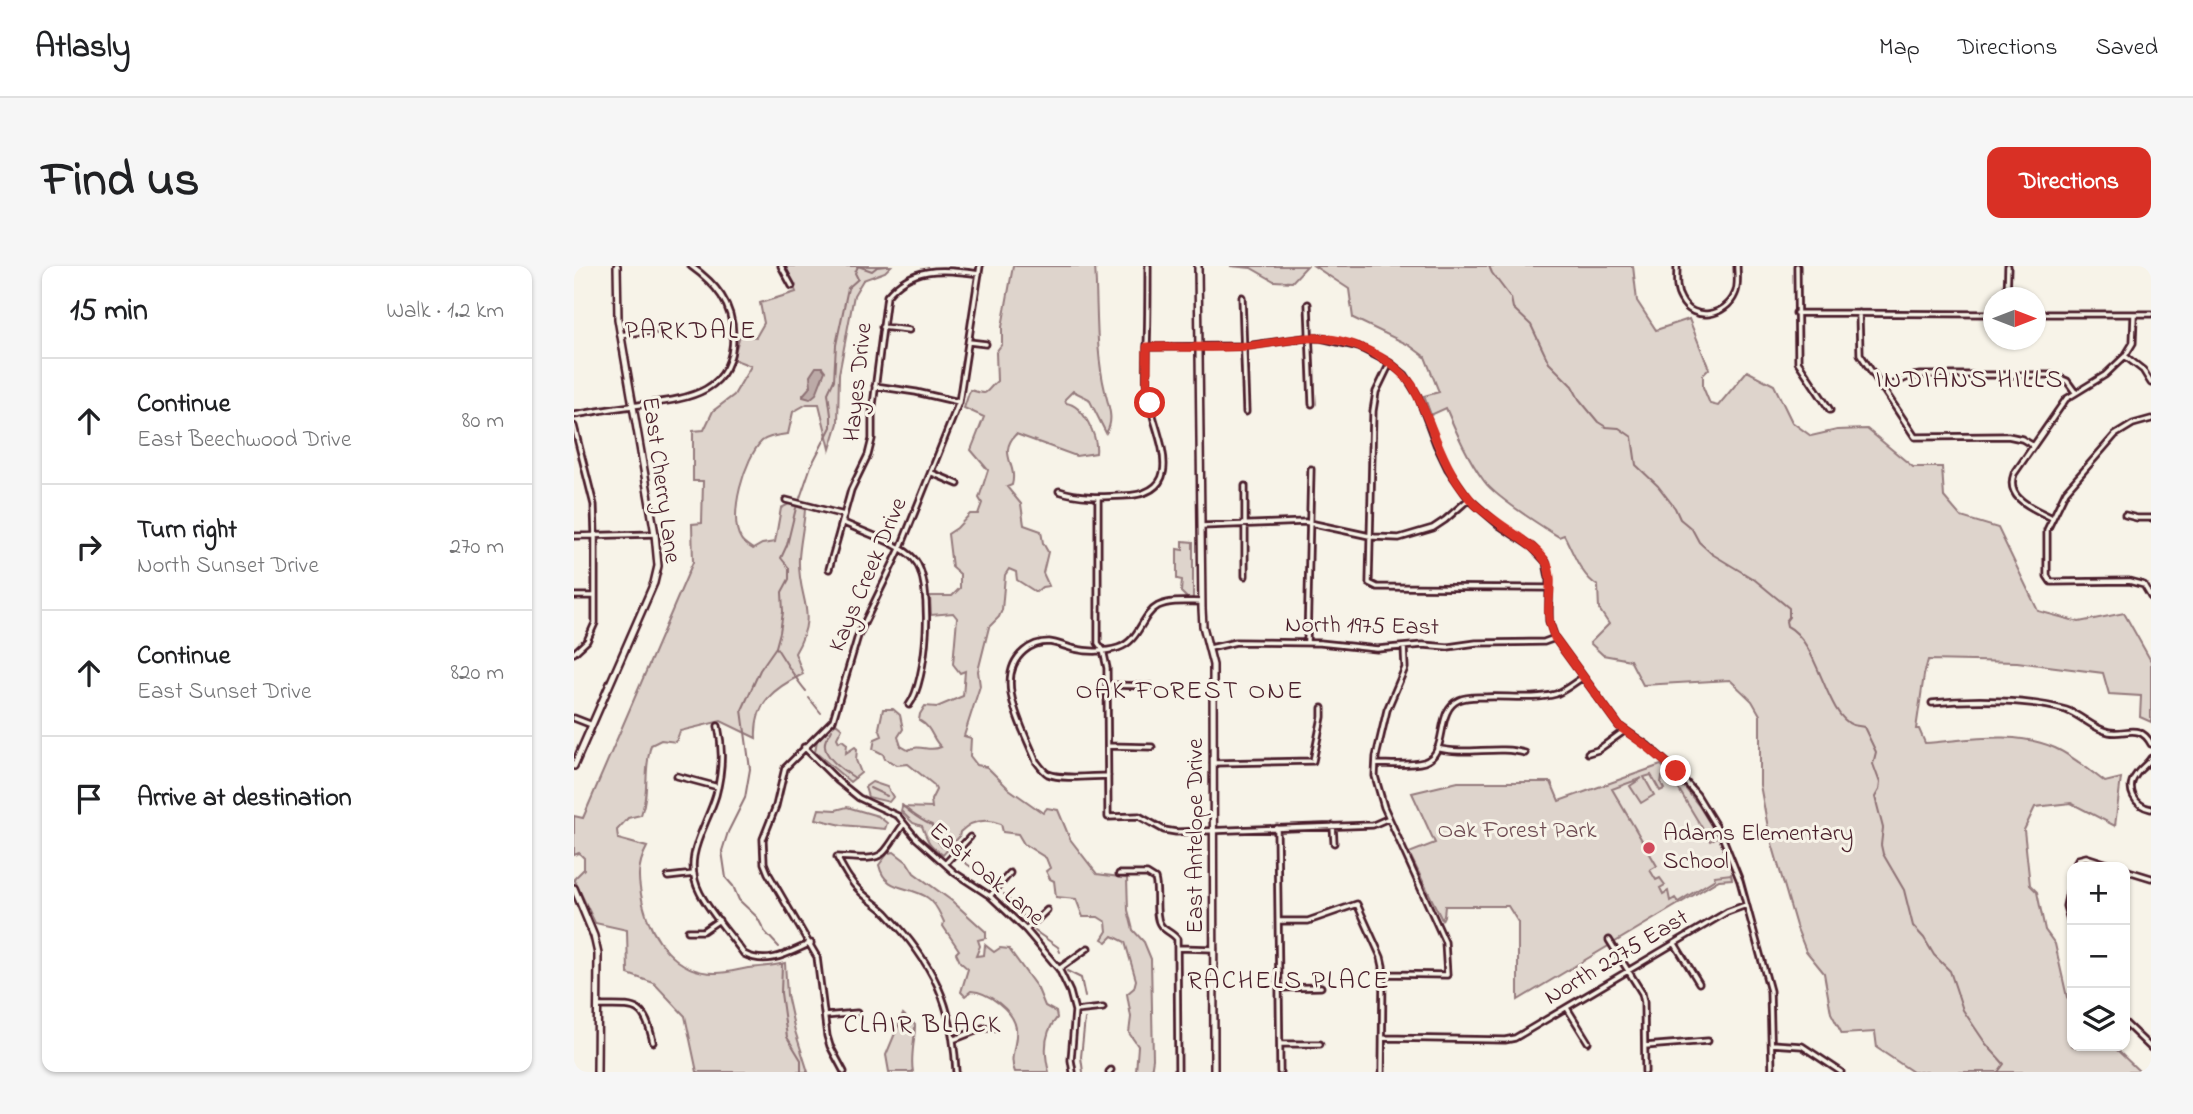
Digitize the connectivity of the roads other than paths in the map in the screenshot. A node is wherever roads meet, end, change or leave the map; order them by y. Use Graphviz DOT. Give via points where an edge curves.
graph roads {
  1 [pos="617,266"];
  2 [pos="691,266"];
  3 [pos="781,266"];
  4 [pos="980,266"];
  5 [pos="1147,266"];
  6 [pos="1198,266"];
  7 [pos="1678,266"];
  8 [pos="1737,266"];
  9 [pos="1797,266"];
  10 [pos="2008,266"];
  11 [pos="979,274"];
  12 [pos="792,286"];
  13 [pos="2007,287"];
  14 [pos="1242,298"];
  15 [pos="1308,304"];
  16 [pos="1797,313"];
  17 [pos="1859,313"];
  18 [pos="1983,314"];
  19 [pos="2046,314"];
  20 [pos="2134,314"];
  21 [pos="2151,314"];
  22 [pos="882,327"];
  23 [pos="664,329"];
  24 [pos="909,330"];
  25 [pos="620,335"];
  26 [pos="1309,338"];
  27 [pos="969,342"];
  28 [pos="986,344"];
  29 [pos="1199,346"];
  30 [pos="1242,346"];
  31 [pos="1147,347"];
  32 [pos="2125,356"];
  33 [pos="1390,363"];
  34 [pos="2151,383"];
  35 [pos="875,386"];
  36 [pos="1882,388"];
  37 [pos="2075,392"];
  38 [pos="959,402"];
  39 [pos="1312,404"];
  40 [pos="633,405"];
  41 [pos="1830,410"];
  42 [pos="1246,412"];
  43 [pos="574,415"];
  44 [pos="2151,419"];
  45 [pos="574,426"];
  46 [pos="2032,445"];
  47 [pos="1311,469"];
  48 [pos="932,472"];
  49 [pos="958,484"];
  50 [pos="1245,486"];
  51 [pos="1059,491"];
  52 [pos="1098,497"];
  53 [pos="1469,499"];
  54 [pos="786,500"];
  55 [pos="844,515"];
  56 [pos="2125,515"];
  57 [pos="2052,518"];
  58 [pos="2151,518"];
  59 [pos="842,522"];
  60 [pos="1310,523"];
  61 [pos="1247,525"];
  62 [pos="1202,526"];
  63 [pos="655,534"];
  64 [pos="574,536"];
  65 [pos="595,536"];
  66 [pos="1370,536"];
  67 [pos="900,549"];
  68 [pos="829,569"];
  69 [pos="1245,576"];
  70 [pos="1549,588"];
  71 [pos="574,596"];
  72 [pos="595,596"];
  73 [pos="2151,597"];
  74 [pos="1202,602"];
  75 [pos="1555,638"];
  76 [pos="1307,643"];
  77 [pos="1404,647"];
  78 [pos="1210,648"];
  79 [pos="1103,650"];
  80 [pos="574,653"];
  81 [pos="1583,677"];
  82 [pos="1107,685"];
  83 [pos="1150,686"];
  84 [pos="1932,703"];
  85 [pos="909,705"];
  86 [pos="1322,708"];
  87 [pos="574,718"];
  88 [pos="592,725"];
  89 [pos="718,726"];
  90 [pos="1624,731"];
  91 [pos="2151,744"];
  92 [pos="1438,745"];
  93 [pos="1108,746"];
  94 [pos="804,747"];
  95 [pos="1152,747"];
  96 [pos="1525,753"];
  97 [pos="1588,753"];
  98 [pos="2151,758"];
  99 [pos="1213,763"];
  100 [pos="1376,764"];
  101 [pos="574,766"];
  102 [pos="677,776"];
  103 [pos="1108,776"];
  104 [pos="718,787"];
  105 [pos="2151,809"];
  106 [pos="1389,818"];
  107 [pos="904,824"];
  108 [pos="1333,826"];
  109 [pos="1278,828"];
  110 [pos="1213,830"];
  111 [pos="970,837"];
  112 [pos="1334,843"];
  113 [pos="2077,862"];
  114 [pos="2100,862"];
  115 [pos="945,864"];
  116 [pos="2130,872"];
  117 [pos="1010,873"];
  118 [pos="694,874"];
  119 [pos="1119,874"];
  120 [pos="668,877"];
  121 [pos="2151,878"];
  122 [pos="574,888"];
  123 [pos="990,896"];
  124 [pos="1746,905"];
  125 [pos="1047,910"];
  126 [pos="719,920"];
  127 [pos="1278,921"];
  128 [pos="1026,930"];
  129 [pos="688,932"];
  130 [pos="1609,940"];
  131 [pos="811,943"];
  132 [pos="1675,944"];
  133 [pos="1088,948"];
  134 [pos="1178,948"];
  135 [pos="1214,948"];
  136 [pos="1059,970"];
  137 [pos="1629,972"];
  138 [pos="1383,974"];
  139 [pos="1699,984"];
  140 [pos="1321,987"];
  141 [pos="1280,988"];
  142 [pos="1178,1005"];
  143 [pos="599,1006"];
  144 [pos="1567,1007"];
  145 [pos="1103,1008"];
  146 [pos="1183,1009"];
  147 [pos="1075,1011"];
  148 [pos="857,1013"];
  149 [pos="825,1016"];
  150 [pos="993,1028"];
  151 [pos="2130,1028"];
  152 [pos="1383,1038"];
  153 [pos="954,1039"];
  154 [pos="1708,1041"];
  155 [pos="653,1042"];
  156 [pos="1588,1042"];
  157 [pos="1280,1044"];
  158 [pos="1320,1044"];
  159 [pos="1772,1044"];
  160 [pos="1645,1046"];
  161 [pos="2151,1048"];
  162 [pos="597,1072"];
  163 [pos="844,1072"];
  164 [pos="956,1072"];
  165 [pos="1073,1072"];
  166 [pos="1178,1072"];
  167 [pos="1214,1072"];
  168 [pos="1280,1072"];
  169 [pos="1382,1072"];
  170 [pos="1645,1072"];
  171 [pos="1772,1072"];
  172 [pos="1841,1072"];
  1 -- 25 [label="main road, East Cherry Lane"];
  2 -- 40 [label="street" via="716,287 727,306 733,326 729,360 710,387 695,396"];
  3 -- 12 [label="street"];
  4 -- 11 [label="street, Kays Creek Drive"];
  5 -- 31 [label="street"];
  6 -- 29 [label="main road, East Antelope Drive"];
  7 -- 8 [label="street" via="1676,280 1684,304 1713,314 1730,303 1737,291"];
  9 -- 16 [label="street"];
  10 -- 13 [label="street"];
  11 -- 22 [label="street, Hayes Drive" via="925,268 911,273 897,281 887,296"];
  11 -- 27 [label="street, Kays Creek Drive"];
  14 -- 30 [label="street"];
  15 -- 26 [label="street"];
  16 -- 17 [label="street"];
  16 -- 41 [label="street" via="1798,362"];
  17 -- 18 [label="street"];
  17 -- 36 [label="street" via="1860,354"];
  19 -- 20 [label="street"];
  20 -- 21 [label="street"];
  20 -- 32 [label="street" via="2133,342"];
  22 -- 24 [label="street"];
  22 -- 35 [label="street, Hayes Drive"];
  23 -- 25 [label="street"];
  25 -- 40 [label="main road, East Cherry Lane"];
  26 -- 30 [label="street"];
  26 -- 33 [label="street" via="1359,347"];
  26 -- 39 [label="street"];
  27 -- 28 [label="street"];
  27 -- 38 [label="street, Kays Creek Drive"];
  29 -- 30 [label="street"];
  29 -- 31 [label="street"];
  29 -- 62 [label="main road, East Antelope Drive"];
  30 -- 42 [label="street"];
  31 -- 52 [label="street" via="1147,391 1160,434 1164,469 1160,482 1133,496"];
  32 -- 34 [label="street"];
  32 -- 37 [label="street"];
  33 -- 53 [label="street" via="1412,385 1448,469"];
  33 -- 66 [label="street" via="1374,401"];
  35 -- 38 [label="street"];
  35 -- 55 [label="street, Hayes Drive" via="872,439"];
  36 -- 37 [label="street" via="1920,375 2053,375 2067,381"];
  36 -- 46 [label="street" via="1915,437 2008,436"];
  37 -- 46 [label="street"];
  38 -- 48 [label="street, Kays Creek Drive"];
  40 -- 43 [label="street"];
  40 -- 63 [label="main road, East Cherry Lane"];
  44 -- 57 [label="street" via="2115,435 2066,491"];
  45 -- 65 [label="street" via="594,505"];
  46 -- 57 [label="street" via="2014,474 2011,489 2023,502"];
  47 -- 60 [label="street"];
  48 -- 49 [label="street"];
  48 -- 67 [label="street, Kays Creek Drive"];
  50 -- 61 [label="street"];
  51 -- 52 [label="street"];
  52 -- 79 [label="street" via="1098,643"];
  53 -- 66 [label="street" via="1446,520 1423,532 1399,538"];
  53 -- 70 [label="street" via="1540,554 1549,570"];
  54 -- 55 [label="street"];
  55 -- 59 [label="street, Hayes Drive"];
  56 -- 58 [label="street"];
  57 -- 73 [label="street" via="2047,536 2051,582 2129,581 2144,585"];
  59 -- 67 [label="street"];
  59 -- 68 [label="street, Hayes Drive"];
  60 -- 61 [label="street"];
  60 -- 66 [label="street"];
  60 -- 76 [label="street"];
  61 -- 62 [label="street"];
  61 -- 69 [label="street"];
  62 -- 74 [label="main road, East Antelope Drive"];
  63 -- 65 [label="street"];
  63 -- 88 [label="main road, East Cherry Lane" via="657,574"];
  64 -- 65 [label="street"];
  65 -- 72 [label="street"];
  66 -- 70 [label="street" via="1369,583 1377,587"];
  67 -- 85 [label="street" via="912,556 923,575 926,638 916,696"];
  67 -- 94 [label="street, Kays Creek Drive" via="858,636 833,720"];
  70 -- 75 [label="street" via="1549,621"];
  71 -- 72 [label="street"];
  72 -- 80 [label="street" via="592,633"];
  74 -- 78 [label="main road, East Antelope Drive"];
  74 -- 79 [label="street" via="1156,607 1136,636 1120,647"];
  75 -- 77 [label="street, North 1975 East"];
  75 -- 81 [label="street"];
  76 -- 77 [label="street, North 1975 East"];
  76 -- 78 [label="street, North 1975 East" via="1236,642"];
  77 -- 100 [label="street" via="1405,667 1387,710"];
  78 -- 99 [label="main road, East Antelope Drive"];
  79 -- 82 [label="street"];
  79 -- 103 [label="street" via="1077,650 1050,642 1031,645 1015,661 1012,699 1035,761 1048,774"];
  81 -- 90 [label="street"];
  81 -- 92 [label="street" via="1553,695 1459,700 1449,707"];
  82 -- 83 [label="street"];
  82 -- 93 [label="street"];
  84 -- 91 [label="street" via="2041,704 2073,713 2109,732 2135,730"];
  86 -- 99 [label="street" via="1313,761"];
  87 -- 88 [label="street"];
  88 -- 101 [label="main road, East Cherry Lane"];
  89 -- 104 [label="street" via="722,744"];
  90 -- 97 [label="street"];
  90 -- 124 [label="street" via="1661,757 1697,795 1729,851"];
  92 -- 96 [label="street" via="1457,751"];
  92 -- 100 [label="street" via="1433,756 1420,763"];
  93 -- 95 [label="street"];
  93 -- 103 [label="street"];
  94 -- 107 [label="street, East Oak Lane" via="859,798 898,816"];
  94 -- 131 [label="street, Kays Creek Drive" via="785,768 762,850 768,873"];
  98 -- 105 [label="street" via="2131,786 2138,804"];
  99 -- 110 [label="main road, East Antelope Drive"];
  100 -- 106 [label="street" via="1377,790"];
  102 -- 104 [label="street"];
  103 -- 110 [label="street" via="1108,817 1139,816 1176,832"];
  104 -- 118 [label="street" via="694,847"];
  106 -- 108 [label="street" via="1373,825"];
  106 -- 138 [label="street" via="1447,947 1447,975"];
  107 -- 115 [label="street, East Oak Lane"];
  107 -- 153 [label="street" via="879,856 836,857 849,879 895,923 931,969"];
  108 -- 109 [label="street"];
  108 -- 112 [label="street"];
  109 -- 110 [label="street"];
  109 -- 127 [label="street"];
  110 -- 135 [label="main road, East Antelope Drive"];
  111 -- 115 [label="street"];
  113 -- 114 [label="street" via="2086,858"];
  115 -- 123 [label="street, East Oak Lane"];
  116 -- 121 [label="street"];
  117 -- 123 [label="street"];
  118 -- 120 [label="street"];
  118 -- 126 [label="street" via="699,892"];
  119 -- 134 [label="street" via="1147,874 1155,879 1158,923 1173,933"];
  122 -- 143 [label="main road" via="598,954"];
  123 -- 128 [label="street, East Oak Lane"];
  124 -- 132 [label="street, North 2275 East"];
  124 -- 159 [label="street" via="1770,991"];
  125 -- 128 [label="street"];
  126 -- 129 [label="street" via="703,930"];
  126 -- 131 [label="street" via="744,954 755,959 776,958"];
  127 -- 138 [label="street" via="1308,921 1357,904 1381,957"];
  127 -- 141 [label="street"];
  128 -- 136 [label="street, East Oak Lane"];
  130 -- 137 [label="street"];
  131 -- 149 [label="street, Kays Creek Drive"];
  132 -- 137 [label="street, North 2275 East"];
  132 -- 139 [label="street"];
  133 -- 136 [label="street"];
  134 -- 135 [label="street"];
  134 -- 142 [label="street"];
  135 -- 167 [label="main road, East Antelope Drive"];
  136 -- 147 [label="street, East Oak Lane"];
  137 -- 144 [label="street, North 2275 East"];
  137 -- 160 [label="street" via="1644,1002"];
  138 -- 152 [label="street"];
  140 -- 141 [label="street"];
  141 -- 157 [label="street"];
  142 -- 146 [label="street"];
  142 -- 166 [label="street"];
  143 -- 155 [label="street" via="634,1006 643,1013"];
  143 -- 162 [label="main road"];
  144 -- 152 [label="street, North 2275 East" via="1505,1040"];
  144 -- 156 [label="street"];
  145 -- 147 [label="street"];
  147 -- 165 [label="street, East Oak Lane"];
  148 -- 149 [label="street"];
  149 -- 163 [label="street, Kays Creek Drive" via="830,1046"];
  150 -- 153 [label="street"];
  151 -- 161 [label="street"];
  152 -- 169 [label="street"];
  153 -- 164 [label="street"];
  154 -- 160 [label="street"];
  157 -- 158 [label="street"];
  157 -- 168 [label="street"];
  159 -- 171 [label="street"];
  159 -- 172 [label="street" via="1802,1046"];
  160 -- 170 [label="street"];
}
